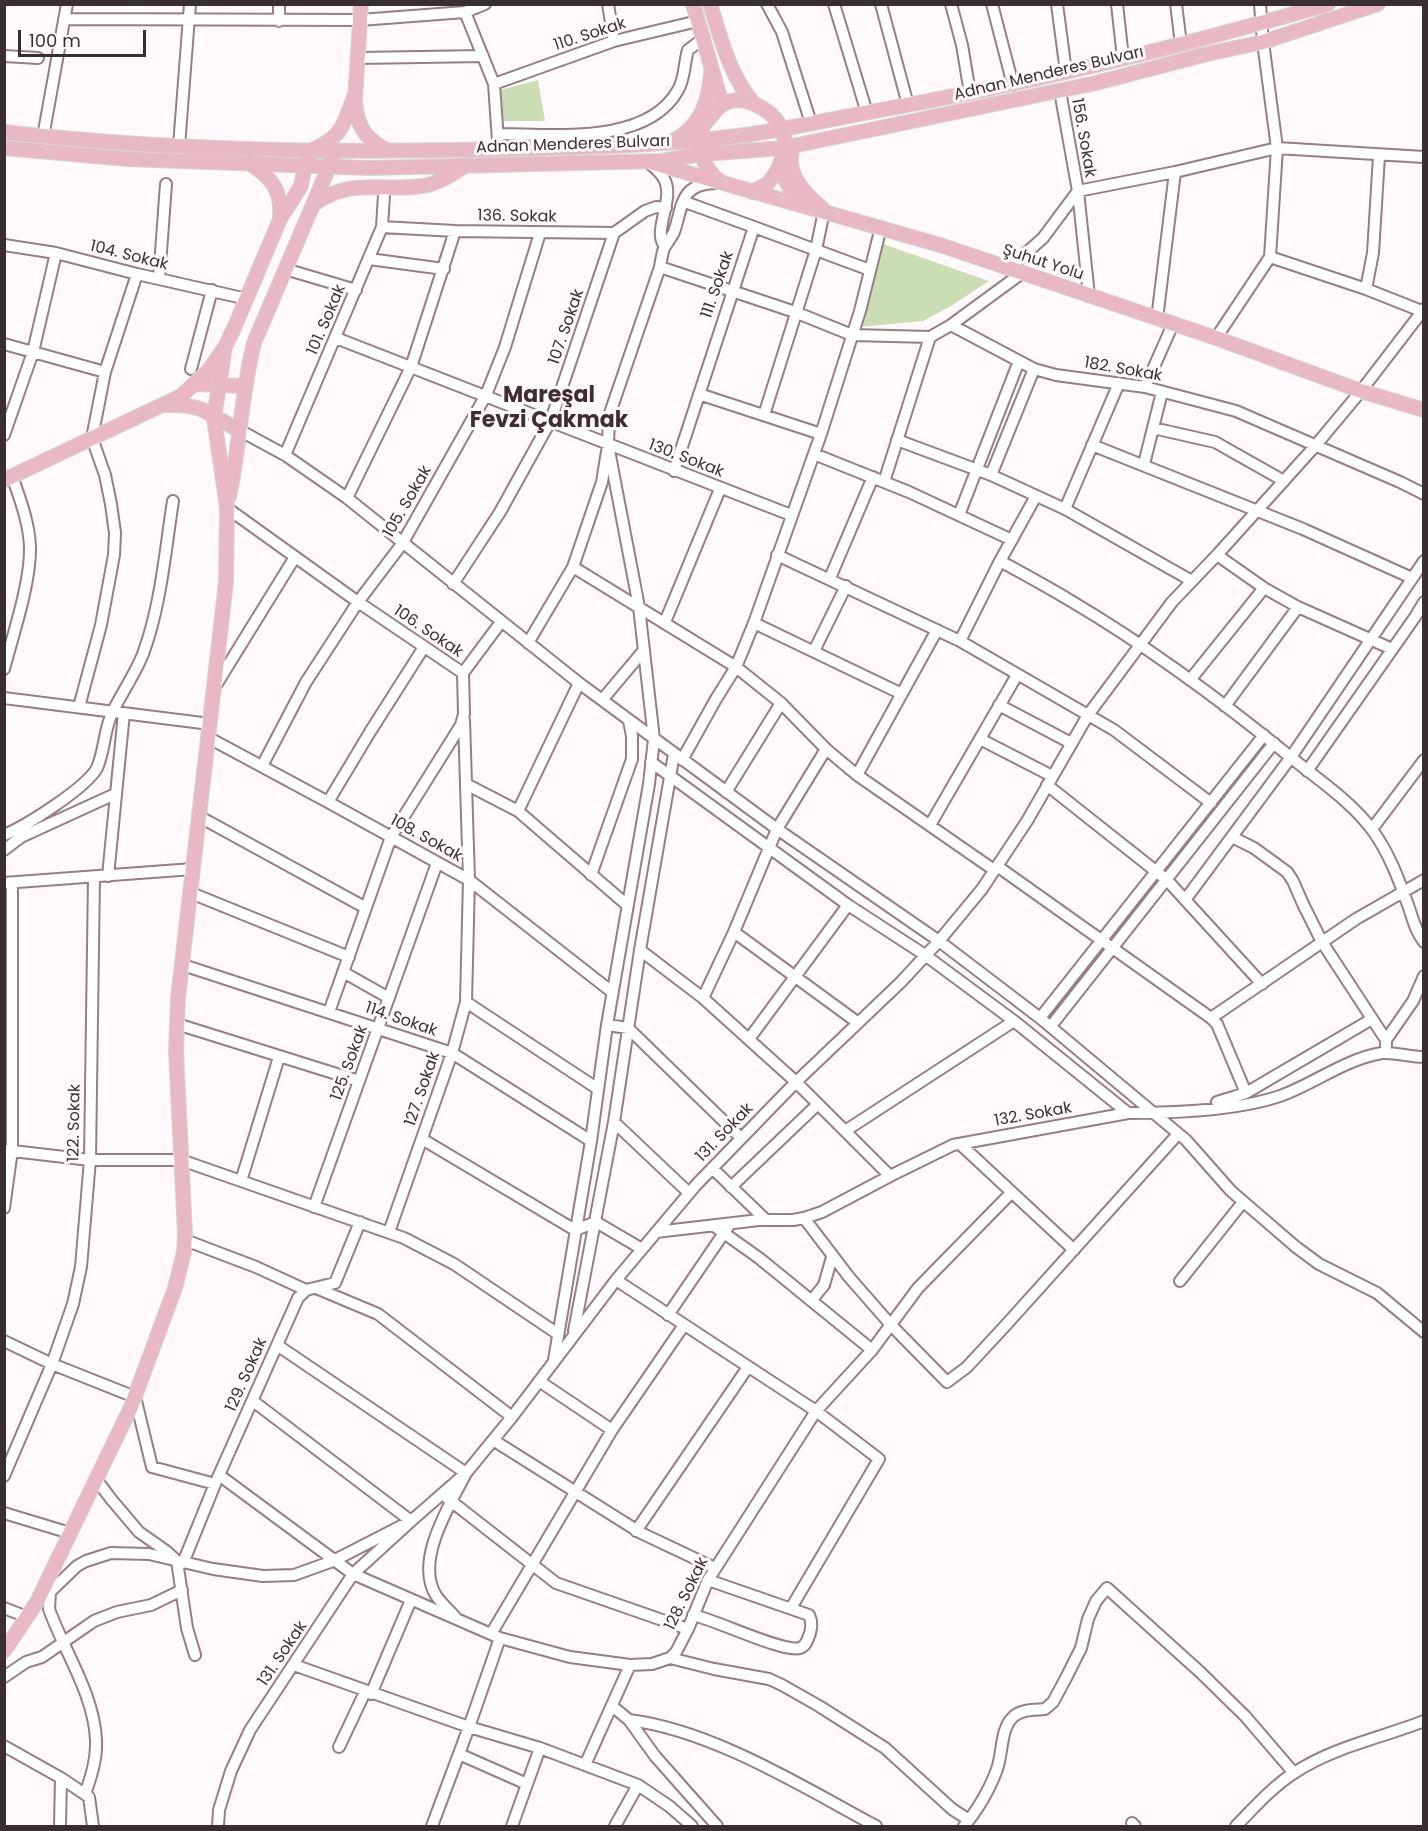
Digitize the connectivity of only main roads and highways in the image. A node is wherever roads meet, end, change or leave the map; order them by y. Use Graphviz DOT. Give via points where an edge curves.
graph roads {
  1 [pos="361,4"];
  2 [pos="693,4"];
  3 [pos="710,4"];
  4 [pos="1328,4"];
  5 [pos="1378,4"];
  6 [pos="712,65"];
  7 [pos="733,73"];
  8 [pos="355,98"];
  9 [pos="740,100"];
  10 [pos="722,104"];
  11 [pos="759,107"];
  12 [pos="811,123"];
  13 [pos="782,128"];
  14 [pos="4,132"];
  15 [pos="700,139"];
  16 [pos="670,142"];
  17 [pos="789,146"];
  18 [pos="4,148"];
  19 [pos="312,150"];
  20 [pos="337,151"];
  21 [pos="388,151"];
  22 [pos="702,154"];
  23 [pos="648,162"];
  24 [pos="781,163"];
  25 [pos="249,164"];
  26 [pos="305,165"];
  27 [pos="329,166"];
  28 [pos="465,166"];
  29 [pos="722,184"];
  30 [pos="752,192"];
  31 [pos="314,204"];
  32 [pos="821,208"];
  33 [pos="280,219"];
  34 [pos="225,347"];
  35 [pos="195,384"];
  36 [pos="219,384"];
  37 [pos="245,386"];
  38 [pos="164,405"];
  39 [pos="1424,410"];
  40 [pos="214,418"];
  41 [pos="239,430"];
  42 [pos="8,478"];
  43 [pos="227,508"];
  44 [pos="4,1651"];
  1 -- 8 [label="main road"];
  2 -- 6 [label="main road"];
  3 -- 7 [label="main road"];
  4 -- 12 [label="main road, Adnan Menderes Bulvarı" via="1013,85"];
  5 -- 17 [label="main road, Adnan Menderes Bulvarı" via="1263,42 1060,91"];
  6 -- 10 [label="main road"];
  6 -- 16 [label="main road" via="704,111 687,132"];
  7 -- 9 [label="main road"];
  7 -- 11 [label="main road" via="745,94"];
  8 -- 19 [label="main road" via="337,135"];
  8 -- 20 [label="main road"];
  8 -- 21 [label="main road" via="356,116 364,132"];
  9 -- 10 [label="main road"];
  9 -- 11 [label="main road"];
  10 -- 15 [label="main road" via="701,127"];
  11 -- 12 [label="main road" via="793,121"];
  11 -- 13 [label="main road"];
  12 -- 13 [label="main road, Adnan Menderes Bulvarı"];
  13 -- 15 [label="main road, Adnan Menderes Bulvarı"];
  13 -- 17 [label="main road"];
  14 -- 19 [label="main road, Adnan Menderes Bulvarı" via="179,146"];
  15 -- 16 [label="main road, Adnan Menderes Bulvarı"];
  15 -- 22 [label="main road"];
  16 -- 21 [label="main road, Adnan Menderes Bulvarı"];
  17 -- 22 [label="main road, Adnan Menderes Bulvarı"];
  17 -- 24 [label="main road"];
  17 -- 32 [label="main road" via="794,176"];
  18 -- 25 [label="main road, Adnan Menderes Bulvarı"];
  19 -- 20 [label="main road, Adnan Menderes Bulvarı"];
  19 -- 26 [label="main road"];
  20 -- 21 [label="main road, Adnan Menderes Bulvarı"];
  20 -- 27 [label="main road"];
  22 -- 23 [label="main road, Adnan Menderes Bulvarı"];
  22 -- 29 [label="main road" via="711,175"];
  23 -- 28 [label="main road, Adnan Menderes Bulvarı"];
  23 -- 29 [label="main road, Şuhut Yolu"];
  24 -- 30 [label="main road" via="768,183"];
  24 -- 32 [label="main road" via="793,194"];
  25 -- 26 [label="main road, Adnan Menderes Bulvarı"];
  25 -- 33 [label="main road" via="279,194"];
  26 -- 27 [label="main road, Adnan Menderes Bulvarı"];
  26 -- 33 [label="main road" via="301,186"];
  27 -- 28 [label="main road, Adnan Menderes Bulvarı"];
  27 -- 31 [label="main road"];
  28 -- 31 [label="main road" via="422,186 350,188 329,194"];
  29 -- 30 [label="main road, Şuhut Yolu"];
  30 -- 32 [label="main road, Şuhut Yolu"];
  31 -- 37 [label="main road" via="254,343"];
  32 -- 39 [label="main road, Şuhut Yolu"];
  33 -- 34 [label="main road"];
  34 -- 35 [label="main road"];
  34 -- 36 [label="main road"];
  35 -- 36 [label="main road"];
  35 -- 38 [label="main road"];
  36 -- 37 [label="main road"];
  36 -- 40 [label="main road"];
  37 -- 41 [label="main road"];
  38 -- 40 [label="main road" via="193,407"];
  38 -- 42 [label="main road"];
  40 -- 41 [label="main road"];
  40 -- 43 [label="main road"];
  41 -- 43 [label="main road"];
  43 -- 44 [label="main road" via="226,582 178,998 176,1052 184,1252 135,1397 37,1602"];
}
